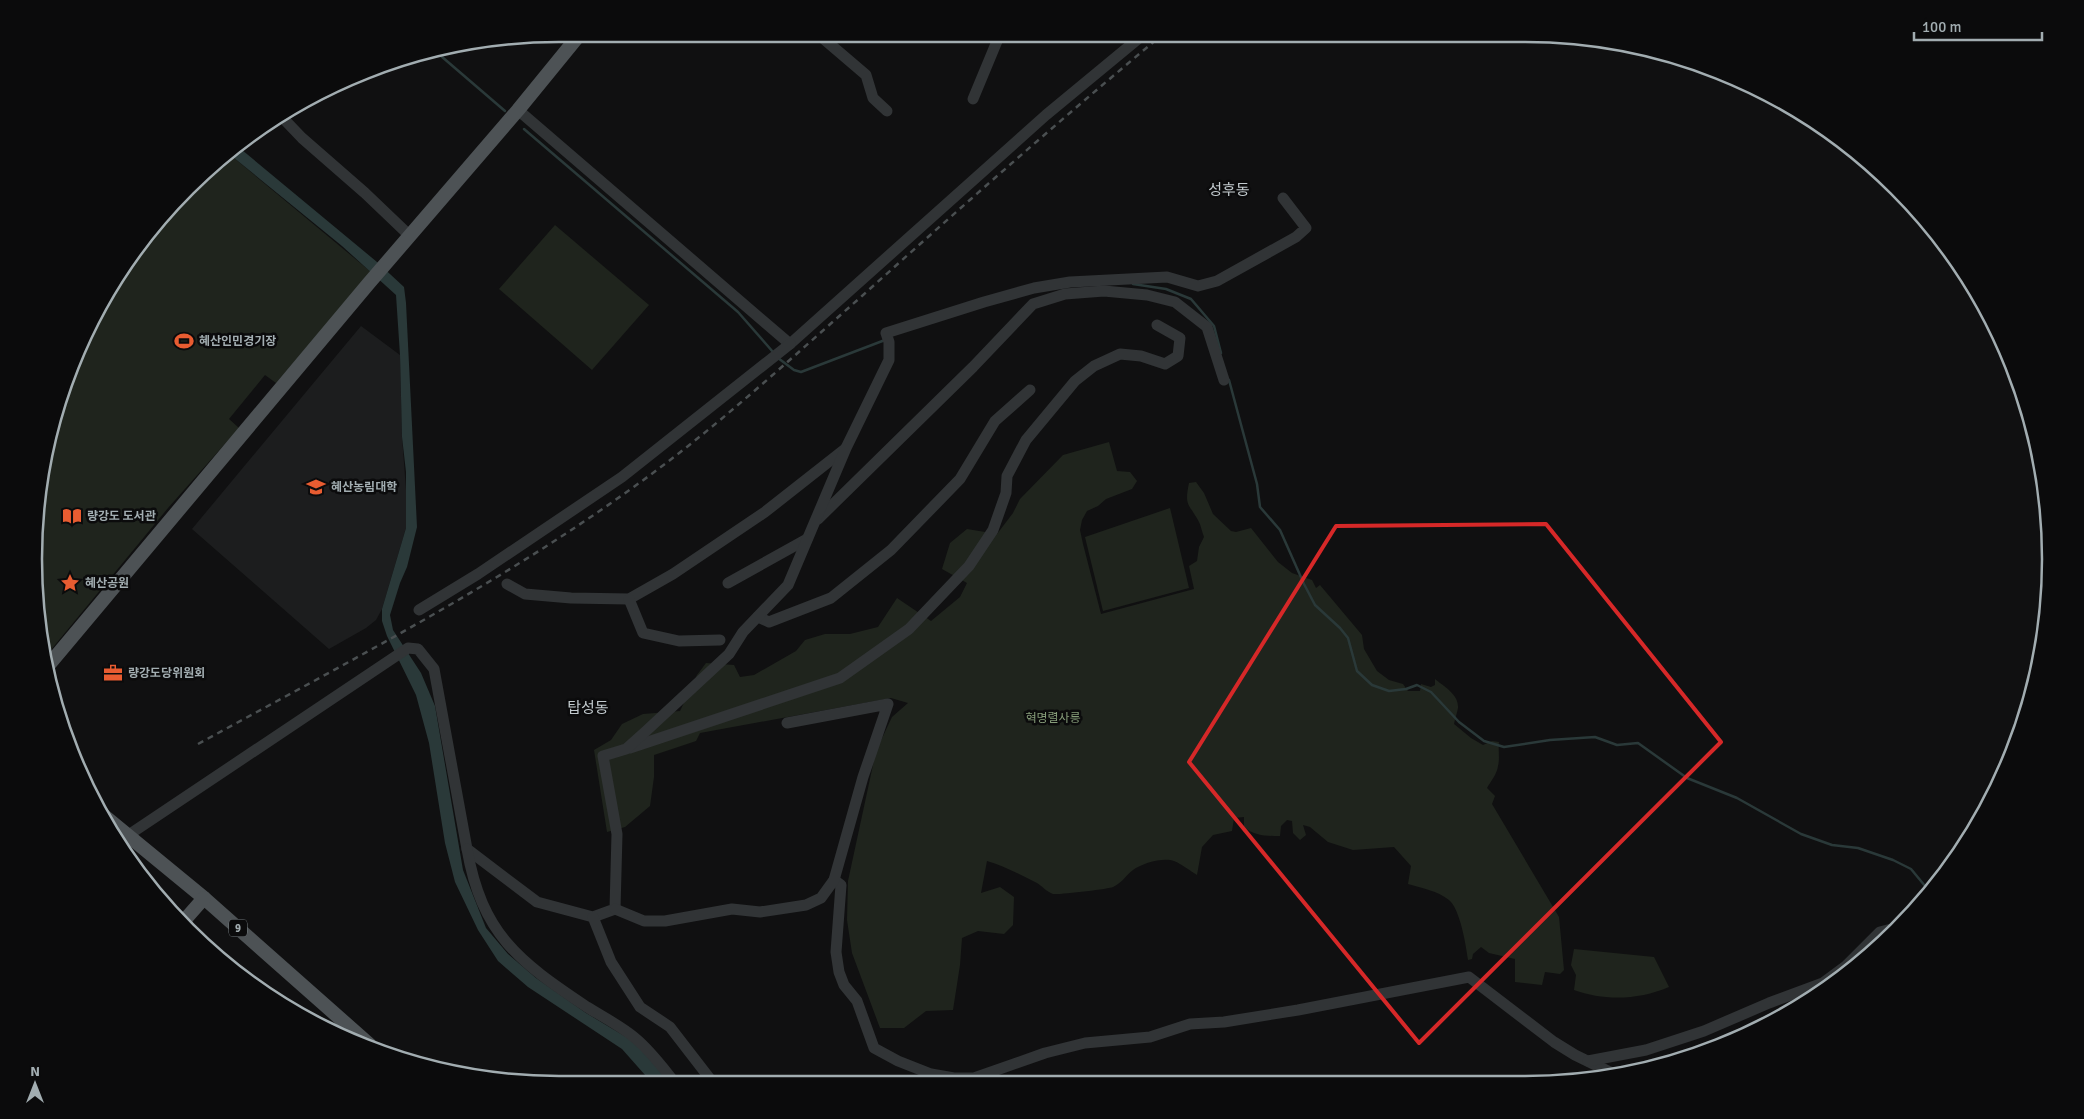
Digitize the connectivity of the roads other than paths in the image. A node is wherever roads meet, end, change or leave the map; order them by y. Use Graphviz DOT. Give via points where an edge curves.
graph roads {
  1 [pos="573,42"];
  2 [pos="827,42"];
  3 [pos="997,42"];
  4 [pos="1134,42"];
  5 [pos="973,99"];
  6 [pos="518,110"];
  7 [pos="887,111"];
  8 [pos="286,122"];
  9 [pos="1283,198"];
  10 [pos="410,236"];
  11 [pos="1158,325"];
  12 [pos="790,344"];
  13 [pos="1224,380"];
  14 [pos="1030,390"];
  15 [pos="846,448"];
  16 [pos="814,524"];
  17 [pos="807,539"];
  18 [pos="728,583"];
  19 [pos="507,584"];
  20 [pos="629,599"];
  21 [pos="419,610"];
  22 [pos="758,617"];
  23 [pos="743,632"];
  24 [pos="720,640"];
  25 [pos="729,654"];
  26 [pos="52,661"];
  27 [pos="787,723"];
  28 [pos="626,749"];
  29 [pos="124,838"];
  30 [pos="127,843"];
  31 [pos="467,849"];
  32 [pos="834,880"];
  33 [pos="204,898"];
  34 [pos="615,909"];
  35 [pos="187,917"];
  36 [pos="593,917"];
  37 [pos="1883,931"];
  38 [pos="1858,954"];
  39 [pos="1817,985"];
  40 [pos="360,1036"];
  41 [pos="1588,1061"];
  42 [pos="1606,1070"];
  43 [pos="670,1076"];
  44 [pos="708,1076"];
  45 [pos="942,1076"];
  46 [pos="980,1076"];
  1 -- 6 [label="main road"];
  2 -- 7 [label="street" via="866,75 873,98"];
  3 -- 5 [label="street"];
  4 -- 12 [label="street" via="1046,116"];
  6 -- 10 [label="main road"];
  6 -- 12 [label="street"];
  8 -- 10 [label="street"];
  9 -- 15 [label="street" via="1306,228 1296,237 1217,281 1198,286 1166,277 1070,282 1034,288 984,302 888,338 889,360"];
  10 -- 26 [label="main road"];
  11 -- 28 [label="street" via="1180,338 1178,356 1165,364 1141,356 1120,354 1094,366 1075,381 1026,440 1007,476 1006,493 993,530 970,566 909,629 840,678"];
  12 -- 21 [label="street" via="622,476"];
  13 -- 16 [label="street" via="1207,327 1175,302 1104,290 1065,294 1033,304 973,368"];
  14 -- 22 [label="street" via="995,421 960,479 891,550 831,598 769,622"];
  15 -- 16 [label="street"];
  15 -- 20 [label="street" via="765,512 673,574"];
  16 -- 17 [label="street"];
  17 -- 18 [label="street"];
  17 -- 22 [label="street" via="788,585"];
  19 -- 20 [label="street" via="525,594"];
  20 -- 24 [label="street" via="643,633 679,641"];
  22 -- 23 [label="street"];
  23 -- 24 [label="street"];
  23 -- 25 [label="street"];
  24 -- 25 [label="street"];
  25 -- 28 [label="street"];
  27 -- 32 [label="street" via="888,704"];
  28 -- 34 [label="street" via="603,756 617,834"];
  29 -- 31 [label="street" via="408,648 418,649 434,669"];
  30 -- 33 [label="main road, 9"];
  31 -- 36 [label="street" via="538,902"];
  31 -- 43 [label="street" via="472,875 491,923 510,948 539,974 634,1037"];
  32 -- 34 [label="street" via="821,898 806,905 760,912 732,908 665,922 644,921"];
  32 -- 45 [label="street" via="841,886 836,952 839,972 844,985 857,1001 874,1048 898,1061"];
  33 -- 35 [label="main road"];
  33 -- 40 [label="main road, 9"];
  34 -- 36 [label="street"];
  36 -- 44 [label="street" via="611,962 640,1007 670,1026"];
  37 -- 38 [label="street"];
  39 -- 41 [label="street" via="1695,1034 1646,1050"];
  41 -- 42 [label="street"];
  41 -- 46 [label="street" via="1554,1042 1469,977 1298,1010 1190,1024 1150,1037 1085,1043"];
}
